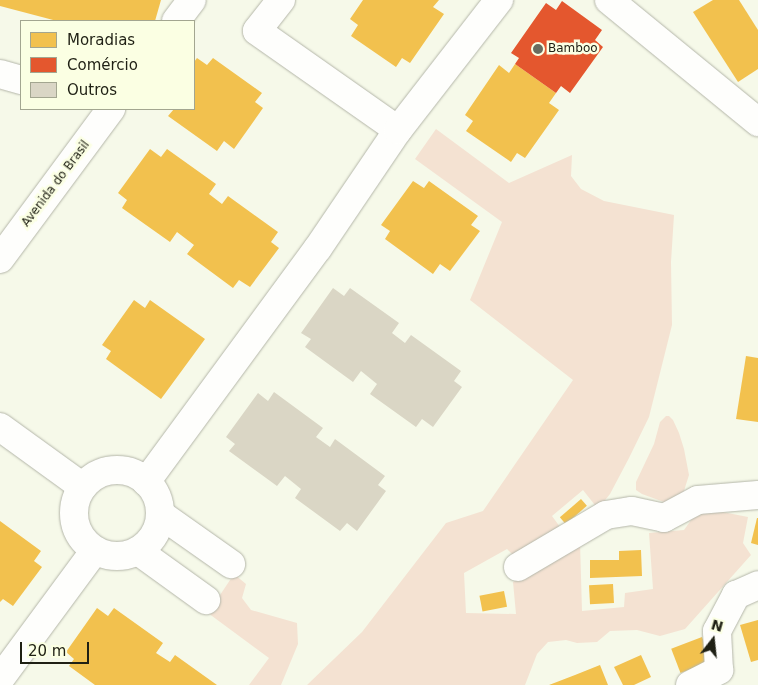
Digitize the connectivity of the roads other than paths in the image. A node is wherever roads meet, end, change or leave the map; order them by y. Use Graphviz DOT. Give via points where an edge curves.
graph roads {
  1 [pos="192,0"];
  2 [pos="280,0"];
  3 [pos="499,0"];
  4 [pos="609,0"];
  5 [pos="177,20"];
  6 [pos="0,74"];
  7 [pos="20,80"];
  8 [pos="110,110"];
  9 [pos="758,122"];
  10 [pos="398,130"];
  11 [pos="0,258"];
  12 [pos="0,427"];
  13 [pos="146,482"];
  14 [pos="83,487"];
  15 [pos="758,495"];
  16 [pos="160,514"];
  17 [pos="95,550"];
  18 [pos="138,551"];
  19 [pos="231,564"];
  20 [pos="518,567"];
  21 [pos="758,585"];
  22 [pos="206,600"];
  23 [pos="0,679"];
  24 [pos="690,685"];
  1 -- 5 [label="street"];
  2 -- 10 [label="street" via="257,31"];
  3 -- 10 [label="street"];
  4 -- 9 [label="street"];
  6 -- 7 [label="street"];
  8 -- 11 [label="street, Avenida do Brasil"];
  10 -- 13 [label="street" via="318,248"];
  12 -- 14 [label="street"];
  13 -- 14 [label="street" via="131,473 114,471 96,476"];
  13 -- 16 [label="street" via="156,496"];
  14 -- 17 [label="street" via="75,503 75,521 82,538"];
  15 -- 20 [label="street" via="698,500 664,518 632,511 606,515"];
  16 -- 18 [label="street" via="156,532"];
  16 -- 19 [label="street"];
  17 -- 18 [label="street" via="112,556"];
  17 -- 23 [label="street"];
  18 -- 22 [label="street"];
  21 -- 24 [label="street" via="736,595 717,631 718,670"];
}
